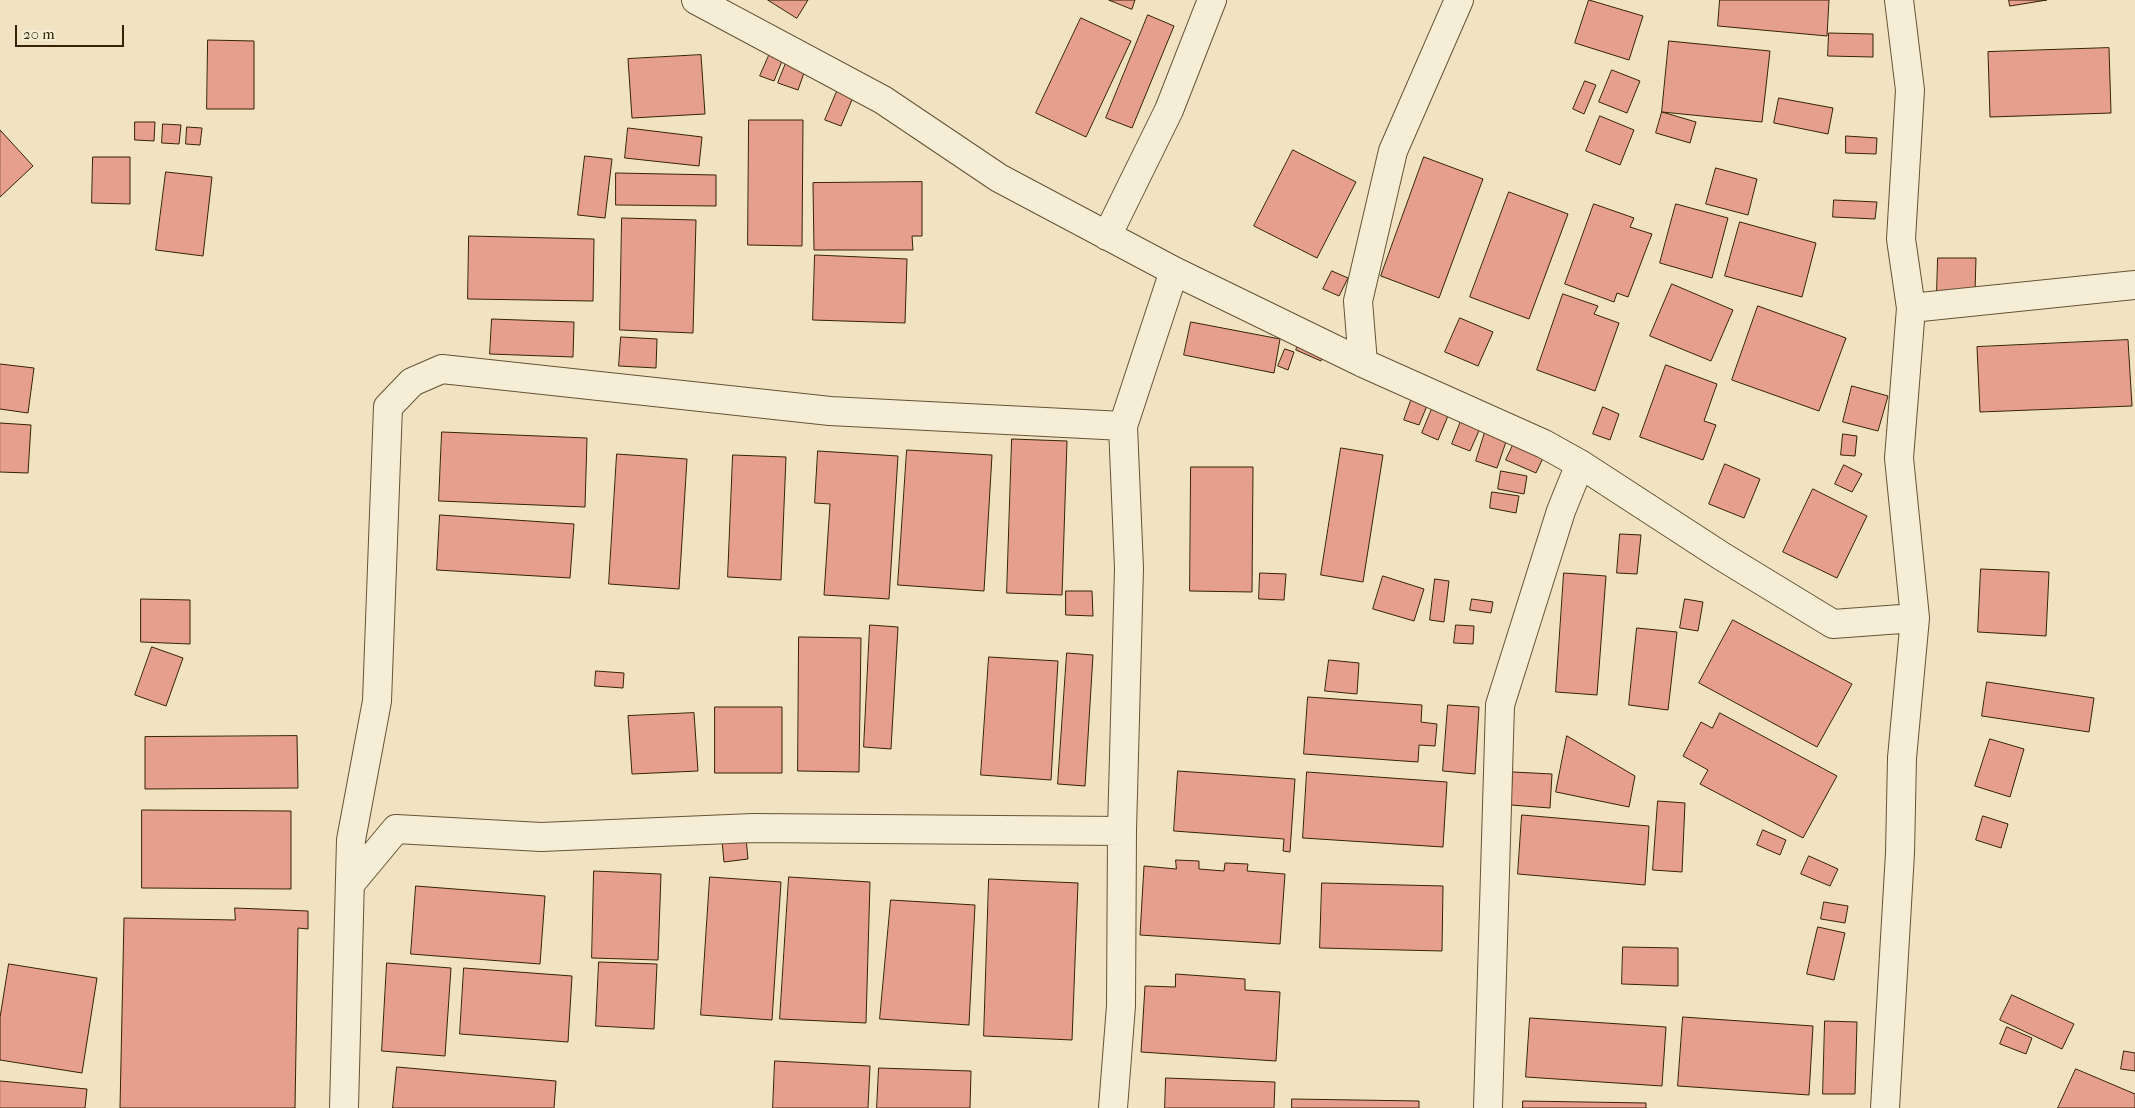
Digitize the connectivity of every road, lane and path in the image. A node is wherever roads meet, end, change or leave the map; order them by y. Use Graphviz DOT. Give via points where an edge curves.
graph roads {
  1 [pos="696,0"];
  2 [pos="1212,0"];
  3 [pos="1459,0"];
  4 [pos="1899,0"];
  5 [pos="1107,236"];
  6 [pos="1174,271"];
  7 [pos="2135,285"];
  8 [pos="1911,308"];
  9 [pos="1363,363"];
  10 [pos="1123,426"];
  11 [pos="1580,464"];
  12 [pos="1915,618"];
  13 [pos="1122,831"];
  14 [pos="351,883"];
  15 [pos="344,1108"];
  16 [pos="1113,1108"];
  17 [pos="1488,1108"];
  18 [pos="1885,1108"];
  1 -- 5 [label="street" via="883,100 999,178"];
  2 -- 5 [label="street" via="1169,110"];
  3 -- 9 [label="street" via="1393,151 1358,301"];
  4 -- 8 [label="street" via="1910,90 1901,239"];
  5 -- 6 [label="street"];
  6 -- 9 [label="street"];
  6 -- 10 [label="street"];
  7 -- 8 [label="street"];
  8 -- 12 [label="street" via="1899,458"];
  9 -- 11 [label="street" via="1544,444"];
  10 -- 13 [label="street" via="1129,568"];
  10 -- 14 [label="street" via="830,411 442,369 412,382 388,407 377,701 351,840"];
  11 -- 12 [label="street" via="1833,624"];
  11 -- 17 [label="street" via="1561,511 1500,705"];
  12 -- 18 [label="street" via="1902,758 1900,853"];
  13 -- 14 [label="street" via="753,828 541,837 396,829"];
  13 -- 16 [label="street" via="1121,1006"];
  14 -- 15 [label="street"];
}
